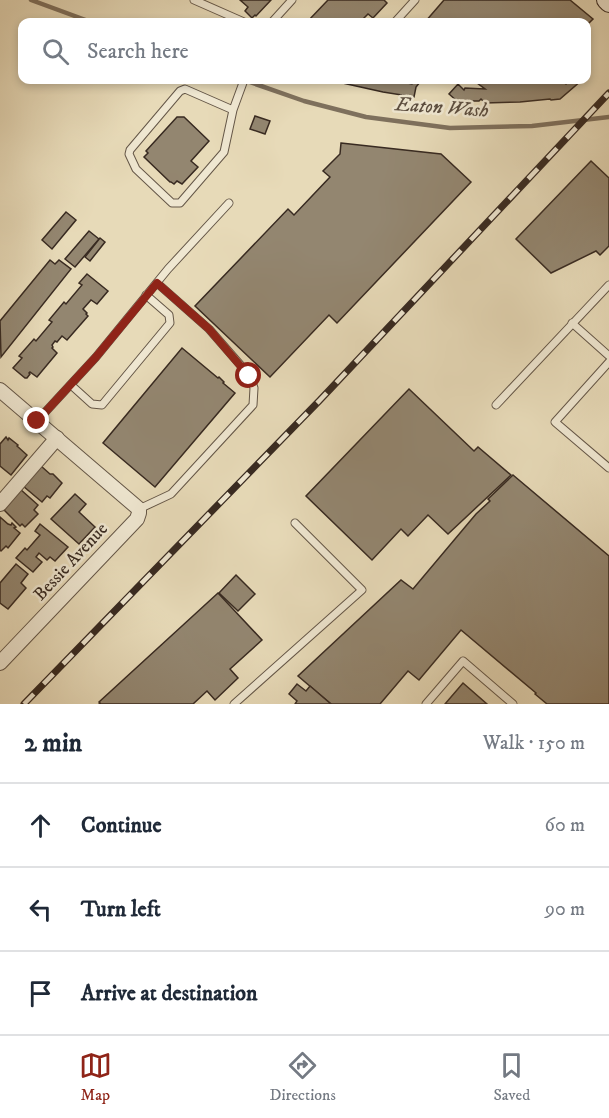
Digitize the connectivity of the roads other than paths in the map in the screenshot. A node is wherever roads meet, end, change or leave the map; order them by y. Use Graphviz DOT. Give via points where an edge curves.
graph roads {
  1 [pos="194,0"];
  2 [pos="292,0"];
  3 [pos="416,0"];
  4 [pos="235,18"];
  5 [pos="276,18"];
  6 [pos="399,18"];
  7 [pos="243,84"];
  8 [pos="234,107"];
  9 [pos="229,202"];
  10 [pos="157,283"];
  11 [pos="609,285"];
  12 [pos="146,295"];
  13 [pos="572,323"];
  14 [pos="609,356"];
  15 [pos="609,362"];
  16 [pos="71,385"];
  17 [pos="0,390"];
  18 [pos="496,405"];
  19 [pos="37,421"];
  20 [pos="57,438"];
  21 [pos="609,468"];
  22 [pos="0,504"];
  23 [pos="139,509"];
  24 [pos="295,523"];
  25 [pos="0,663"];
  26 [pos="234,704"];
  27 [pos="426,704"];
  28 [pos="513,704"];
  1 -- 4 [label="lane"];
  2 -- 5 [label="lane"];
  3 -- 6 [label="lane"];
  7 -- 8 [label="lane"];
  8 -- 8 [label="lane" via="224,152 180,203 172,202 136,169 130,150 180,91 185,89"];
  9 -- 10 [label="lane"];
  10 -- 12 [label="lane"];
  10 -- 23 [label="lane" via="209,329 249,376 254,388 253,405 171,494"];
  11 -- 13 [label="lane"];
  12 -- 16 [label="lane"];
  12 -- 16 [label="lane" via="169,315 170,323 102,405 92,404"];
  13 -- 14 [label="lane"];
  13 -- 18 [label="lane"];
  15 -- 21 [label="lane" via="555,422"];
  16 -- 19 [label="lane"];
  17 -- 19 [label="street"];
  19 -- 20 [label="street"];
  20 -- 22 [label="street"];
  20 -- 23 [label="street"];
  23 -- 25 [label="street, Bessie Avenue" via="137,519"];
  24 -- 26 [label="lane" via="362,590"];
  27 -- 28 [label="lane" via="463,661"];
}
